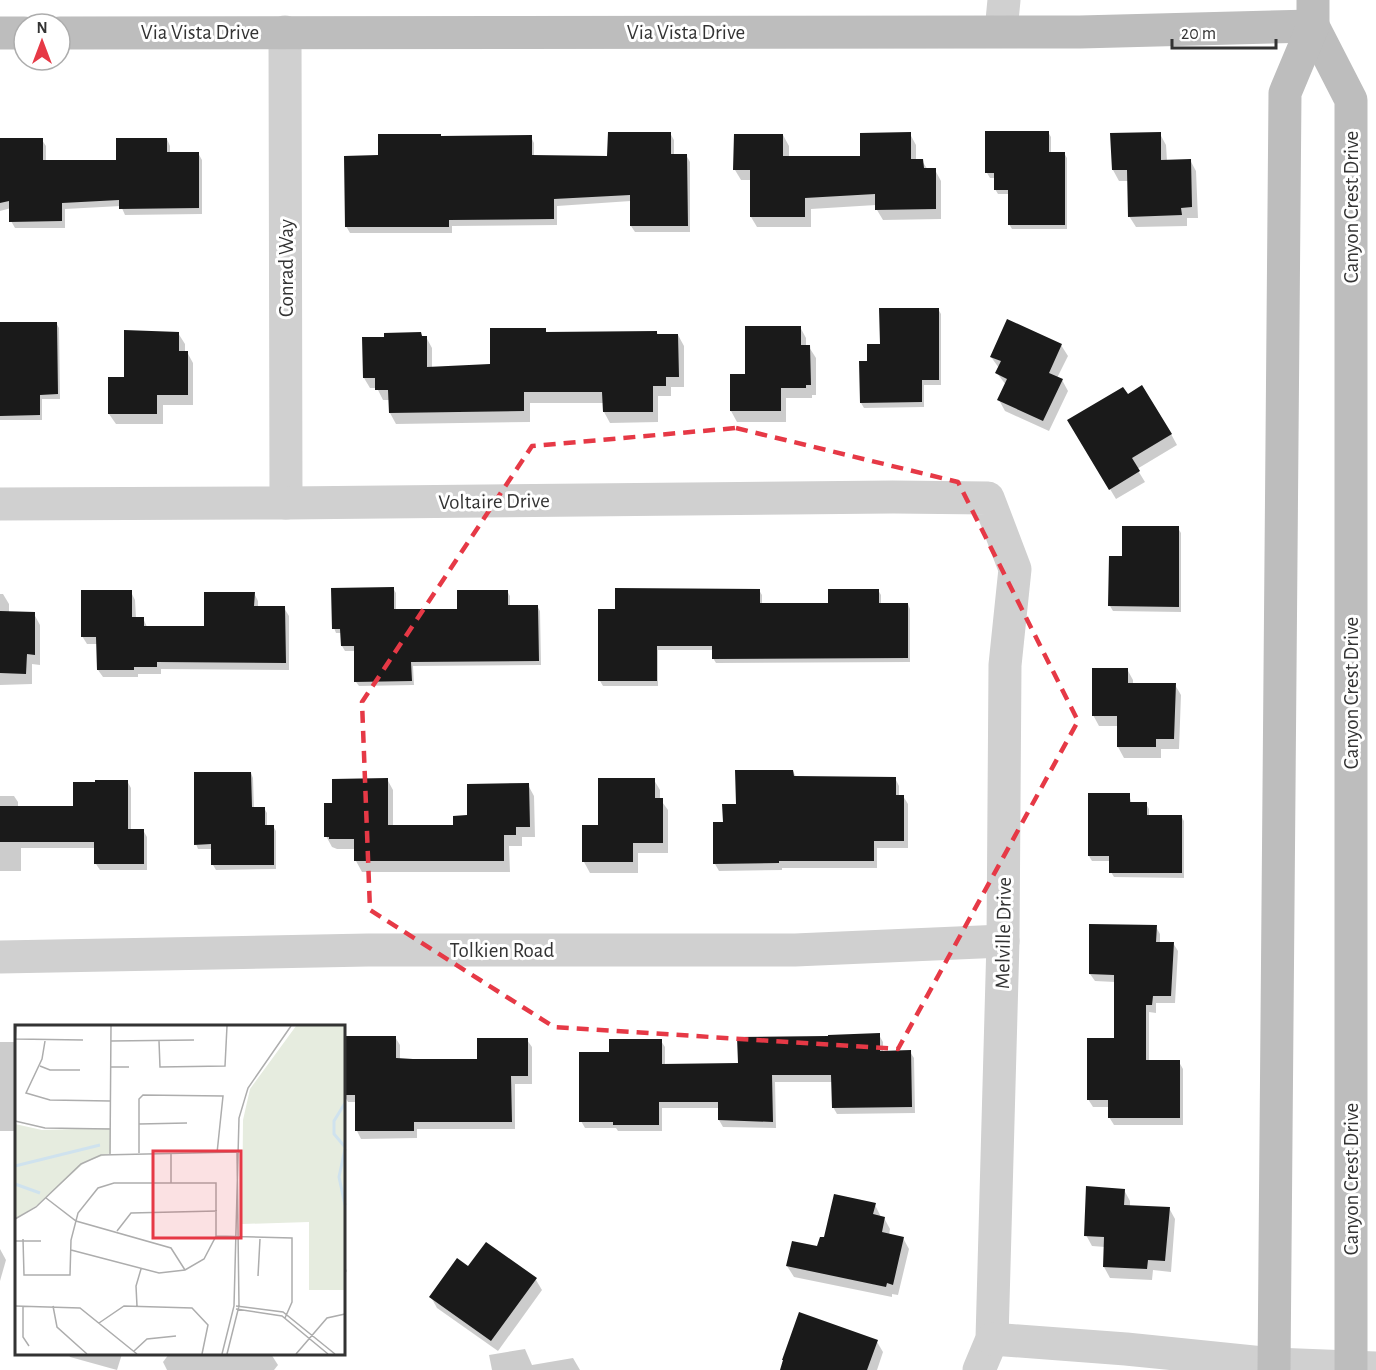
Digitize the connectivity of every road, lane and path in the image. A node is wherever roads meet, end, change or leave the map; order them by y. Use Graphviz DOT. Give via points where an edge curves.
graph roads {
  1 [pos="1313,13"];
  2 [pos="1002,16"];
  3 [pos="285,32"];
  4 [pos="72,33"];
  5 [pos="988,498"];
  6 [pos="286,503"];
  7 [pos="0,504"];
  8 [pos="1003,941"];
  9 [pos="0,957"];
  10 [pos="992,1339"];
  11 [pos="1274,1367"];
  12 [pos="1359,1368"];
  13 [pos="979,1370"];
  1 -- 2 [label="main road, Via Vista Drive" via="1080,32"];
  1 -- 11 [label="main road" via="1286,93"];
  1 -- 12 [label="main road, Canyon Crest Drive" via="1351,100"];
  2 -- 3 [label="main road, Via Vista Drive"];
  3 -- 4 [label="main road, Via Vista Drive"];
  3 -- 6 [label="street, Conrad Way"];
  5 -- 6 [label="street, Voltaire Drive"];
  5 -- 8 [label="street, Melville Drive" via="1015,569 1005,665"];
  6 -- 7 [label="street, Voltaire Drive"];
  8 -- 9 [label="street, Tolkien Road" via="795,950 368,950"];
  8 -- 10 [label="street, Melville Drive"];
  10 -- 11 [label="street" via="1126,1349"];
  10 -- 13 [label="street, Melville Drive"];
  11 -- 12 [label="street"];
}
